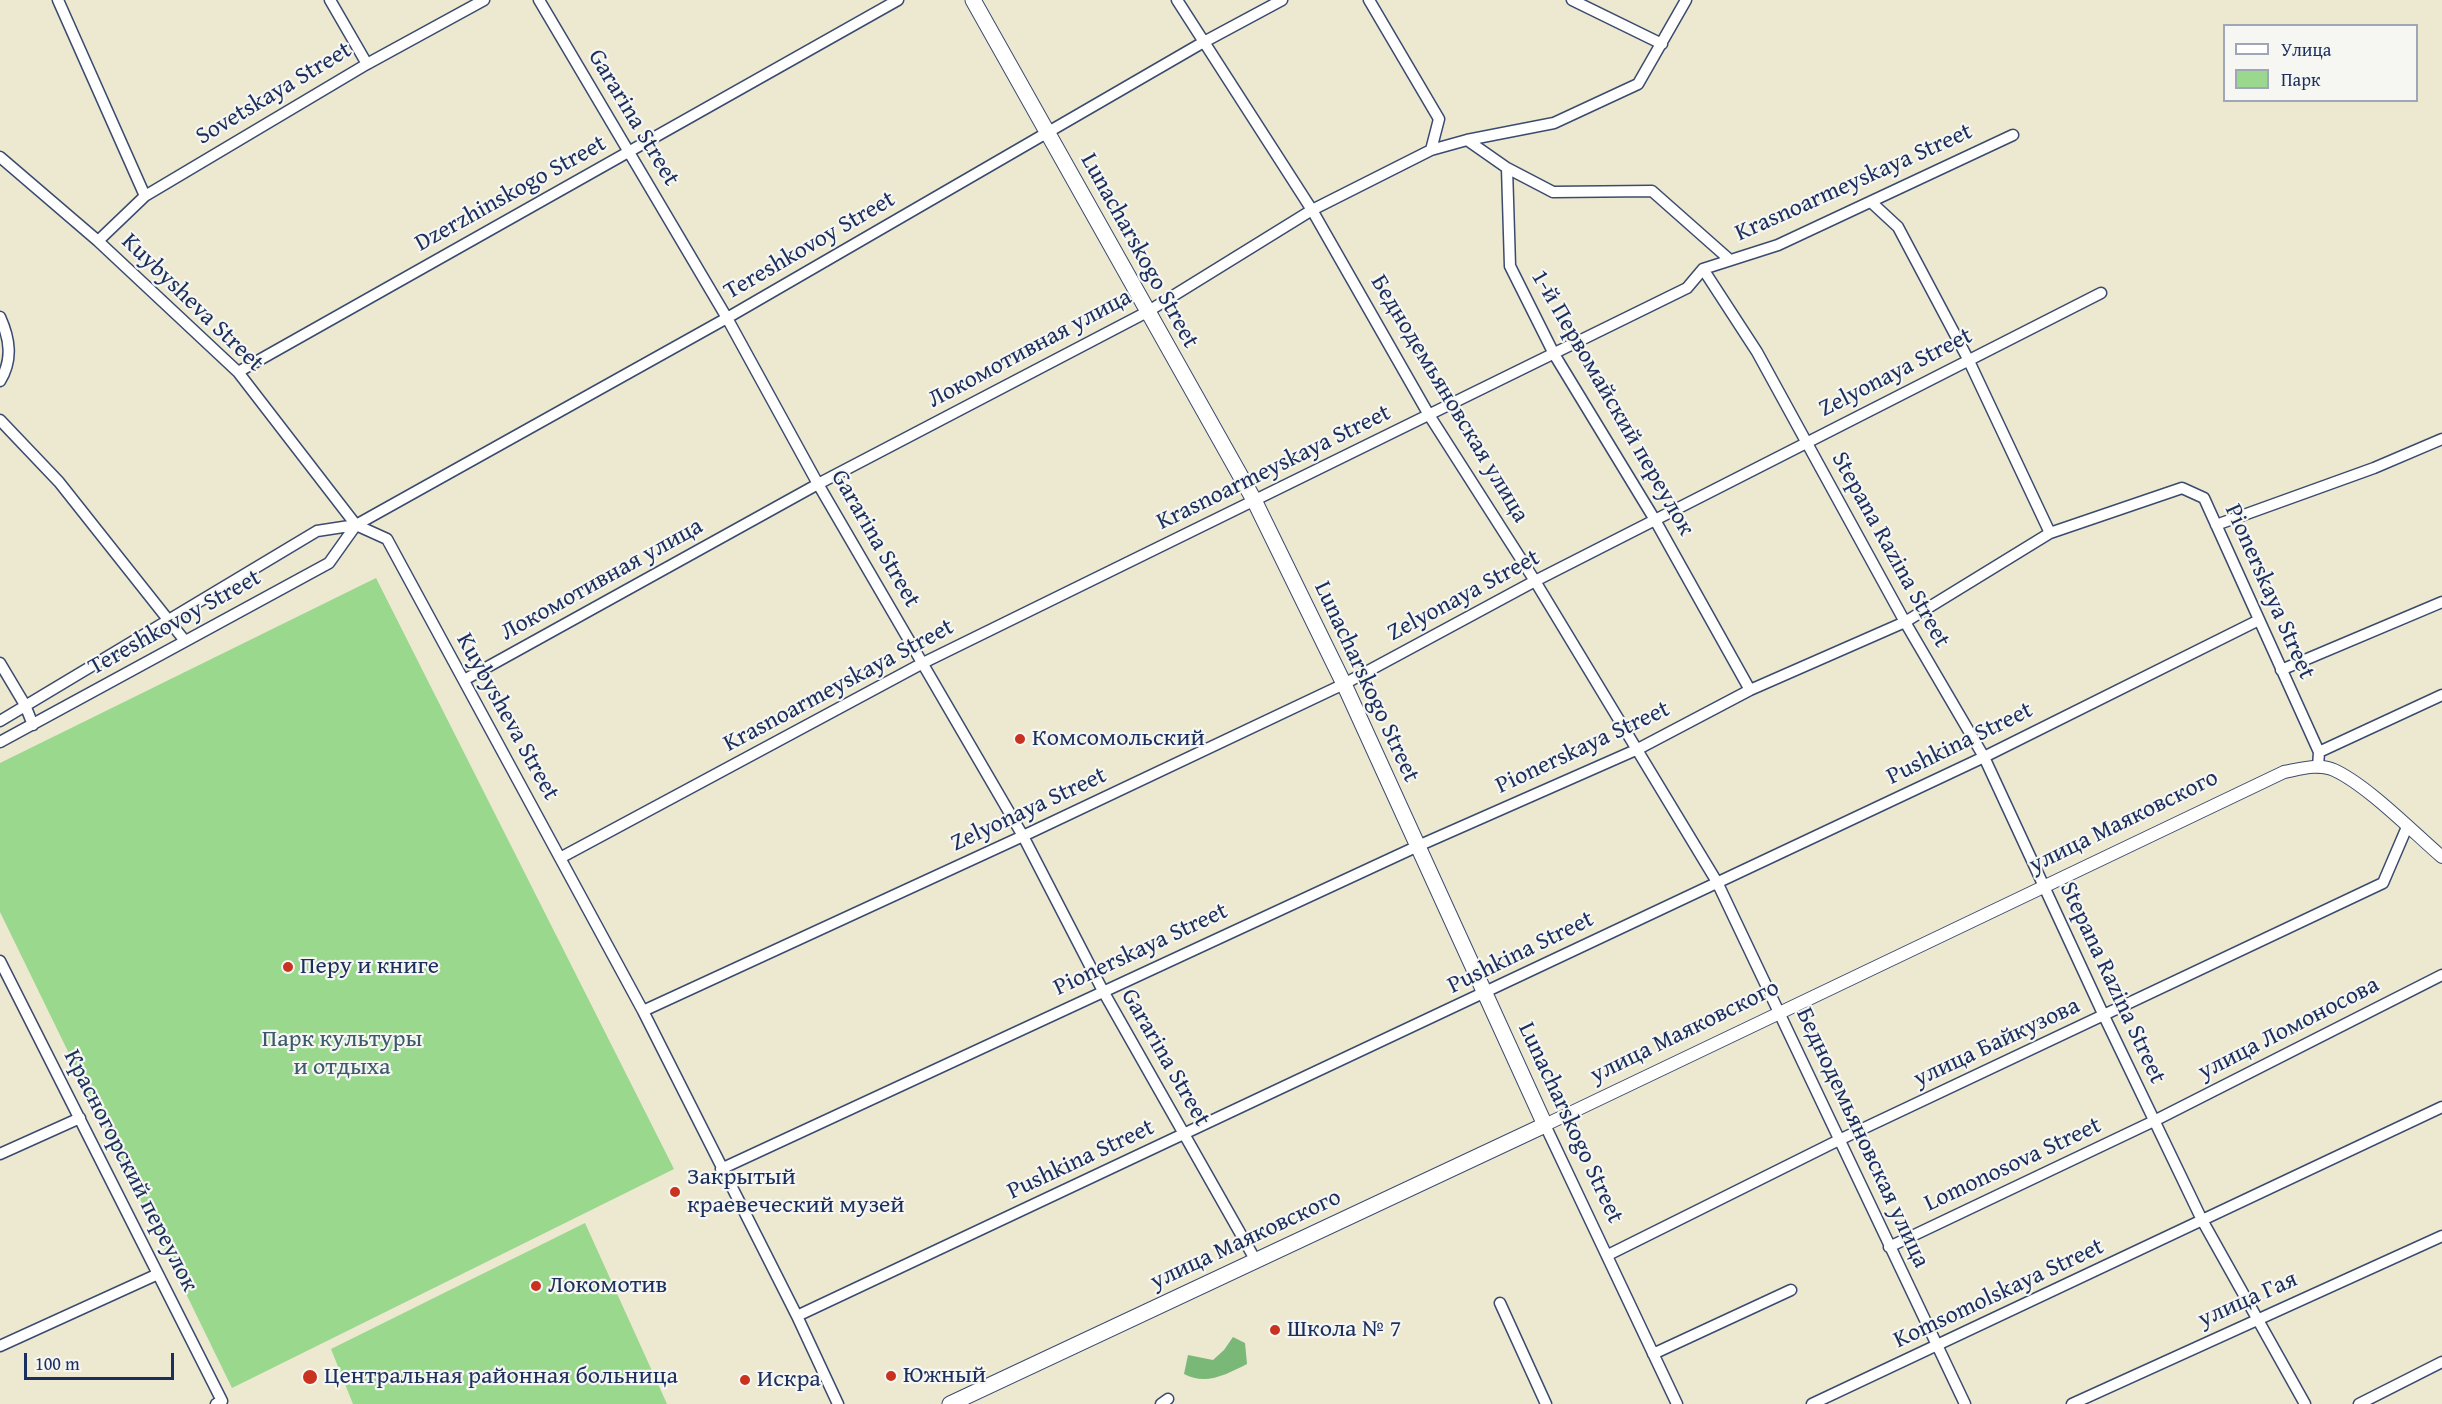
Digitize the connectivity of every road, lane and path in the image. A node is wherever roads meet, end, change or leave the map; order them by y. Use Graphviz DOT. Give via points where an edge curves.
graph roads {
  1 [pos="58,0"];
  2 [pos="330,0"];
  3 [pos="484,0"];
  4 [pos="538,0"];
  5 [pos="898,0"];
  6 [pos="973,0"];
  7 [pos="1177,0"];
  8 [pos="1282,0"];
  9 [pos="1369,0"];
  10 [pos="1572,0"];
  11 [pos="1686,0"];
  12 [pos="1202,43"];
  13 [pos="1662,45"];
  14 [pos="367,63"];
  15 [pos="1048,135"];
  16 [pos="2013,135"];
  17 [pos="1467,140"];
  18 [pos="1431,150"];
  19 [pos="628,152"];
  20 [pos="0,157"];
  21 [pos="1507,168"];
  22 [pos="145,196"];
  23 [pos="1871,201"];
  24 [pos="1312,210"];
  25 [pos="98,241"];
  26 [pos="1730,260"];
  27 [pos="1703,269"];
  28 [pos="2101,293"];
  29 [pos="1147,312"];
  30 [pos="0,317"];
  31 [pos="727,318"];
  32 [pos="1554,354"];
  33 [pos="1968,359"];
  34 [pos="238,372"];
  35 [pos="0,381"];
  36 [pos="1430,415"];
  37 [pos="0,420"];
  38 [pos="2442,439"];
  39 [pos="1807,443"];
  40 [pos="818,483"];
  41 [pos="1254,500"];
  42 [pos="1654,520"];
  43 [pos="356,525"];
  44 [pos="2216,525"];
  45 [pos="2050,533"];
  46 [pos="1535,581"];
  47 [pos="2442,602"];
  48 [pos="170,620"];
  49 [pos="2259,620"];
  50 [pos="1905,622"];
  51 [pos="185,641"];
  52 [pos="0,663"];
  53 [pos="923,663"];
  54 [pos="2281,670"];
  55 [pos="464,680"];
  56 [pos="1344,684"];
  57 [pos="1750,690"];
  58 [pos="2442,695"];
  59 [pos="25,705"];
  60 [pos="0,721"];
  61 [pos="33,725"];
  62 [pos="0,742"];
  63 [pos="1638,749"];
  64 [pos="2319,752"];
  65 [pos="1984,757"];
  66 [pos="2315,767"];
  67 [pos="2407,827"];
  68 [pos="1023,836"];
  69 [pos="1418,846"];
  70 [pos="2442,857"];
  71 [pos="560,858"];
  72 [pos="1717,882"];
  73 [pos="2043,886"];
  74 [pos="0,961"];
  75 [pos="2442,975"];
  76 [pos="1103,991"];
  77 [pos="1485,994"];
  78 [pos="643,1011"];
  79 [pos="1779,1011"];
  80 [pos="2104,1016"];
  81 [pos="2442,1107"];
  82 [pos="80,1118"];
  83 [pos="2154,1121"];
  84 [pos="1545,1125"];
  85 [pos="1185,1135"];
  86 [pos="1839,1140"];
  87 [pos="0,1154"];
  88 [pos="721,1169"];
  89 [pos="2202,1220"];
  90 [pos="2442,1236"];
  91 [pos="1889,1246"];
  92 [pos="1608,1255"];
  93 [pos="1256,1261"];
  94 [pos="158,1274"];
  95 [pos="1791,1290"];
  96 [pos="1500,1303"];
  97 [pos="797,1316"];
  98 [pos="2259,1318"];
  99 [pos="0,1346"];
  100 [pos="1938,1347"];
  101 [pos="1653,1354"];
  102 [pos="2442,1362"];
  103 [pos="219,1403"];
  104 [pos="838,1404"];
  105 [pos="950,1404"];
  106 [pos="1546,1404"];
  107 [pos="1677,1404"];
  108 [pos="1812,1404"];
  109 [pos="1965,1404"];
  110 [pos="2072,1404"];
  111 [pos="2305,1404"];
  112 [pos="2359,1404"];
  1 -- 22 [label="street"];
  2 -- 14 [label="street"];
  3 -- 14 [label="street, Sovetskaya Street"];
  4 -- 19 [label="street, Gararina Street"];
  5 -- 19 [label="street, Dzerzhinskogo Street"];
  6 -- 15 [label="main road, Lunacharskogo Street"];
  7 -- 12 [label="street, Беднодемьяновская улица"];
  8 -- 12 [label="street, Tereshkovoy Street"];
  9 -- 18 [label="street" via="1439,119"];
  10 -- 13 [label="street"];
  11 -- 13 [label="street, Локомотивная улица"];
  12 -- 15 [label="street, Tereshkovoy Street"];
  12 -- 24 [label="street, Беднодемьяновская улица"];
  13 -- 17 [label="street, Локомотивная улица" via="1638,84 1554,123"];
  14 -- 22 [label="street, Sovetskaya Street"];
  15 -- 29 [label="main road, Lunacharskogo Street"];
  15 -- 31 [label="street, Tereshkovoy Street"];
  16 -- 23 [label="street, Krasnoarmeyskaya Street"];
  17 -- 18 [label="street, Локомотивная улица"];
  17 -- 21 [label="street"];
  18 -- 24 [label="street, Локомотивная улица"];
  19 -- 31 [label="street, Gararina Street"];
  19 -- 34 [label="street, Dzerzhinskogo Street"];
  20 -- 25 [label="street, Kuybysheva Street"];
  21 -- 26 [label="street" via="1553,192 1652,191"];
  21 -- 32 [label="street, 1-й Первомайский переулок" via="1510,266"];
  22 -- 25 [label="street, Sovetskaya Street"];
  23 -- 26 [label="street, Krasnoarmeyskaya Street" via="1778,245"];
  23 -- 33 [label="street" via="1898,228"];
  24 -- 29 [label="street, Локомотивная улица"];
  24 -- 36 [label="street, Беднодемьяновская улица"];
  25 -- 34 [label="street, Kuybysheva Street"];
  26 -- 27 [label="street, Krasnoarmeyskaya Street"];
  27 -- 32 [label="street, Krasnoarmeyskaya Street" via="1687,288"];
  27 -- 39 [label="street, Stepana Razina Street" via="1757,352"];
  28 -- 33 [label="street, Zelyonaya Street"];
  29 -- 40 [label="street, Локомотивная улица"];
  29 -- 41 [label="main road, Lunacharskogo Street"];
  30 -- 35 [label="street" via="9,351"];
  31 -- 40 [label="street, Gararina Street"];
  31 -- 43 [label="street, Tereshkovoy Street"];
  32 -- 36 [label="street, Krasnoarmeyskaya Street"];
  32 -- 42 [label="street, 1-й Первомайский переулок"];
  33 -- 39 [label="street, Zelyonaya Street"];
  33 -- 45 [label="street"];
  34 -- 43 [label="street, Kuybysheva Street"];
  36 -- 41 [label="street, Krasnoarmeyskaya Street"];
  36 -- 46 [label="street, Беднодемьяновская улица"];
  37 -- 48 [label="street" via="59,482"];
  38 -- 44 [label="street"];
  39 -- 42 [label="street, Zelyonaya Street"];
  39 -- 50 [label="street, Stepana Razina Street"];
  40 -- 53 [label="street, Gararina Street"];
  40 -- 55 [label="street, Локомотивная улица"];
  41 -- 53 [label="street, Krasnoarmeyskaya Street"];
  41 -- 56 [label="main road, Lunacharskogo Street"];
  42 -- 46 [label="street, Zelyonaya Street"];
  42 -- 57 [label="street, 1-й Первомайский переулок"];
  43 -- 48 [label="street, Tereshkovoy Street" via="317,531"];
  43 -- 51 [label="street, Tereshkovoy Street" via="329,563"];
  43 -- 55 [label="street, Kuybysheva Street" via="387,539"];
  44 -- 45 [label="street, Pionerskaya Street" via="2204,498 2182,488"];
  44 -- 49 [label="street, Pionerskaya Street"];
  45 -- 50 [label="street, Pionerskaya Street"];
  46 -- 56 [label="street, Zelyonaya Street"];
  46 -- 63 [label="street, Беднодемьяновская улица"];
  47 -- 54 [label="street"];
  48 -- 51 [label="street"];
  48 -- 59 [label="street, Tereshkovoy Street"];
  49 -- 54 [label="street, Pionerskaya Street"];
  49 -- 65 [label="street, Pushkina Street"];
  50 -- 57 [label="street, Pionerskaya Street"];
  50 -- 65 [label="street, Stepana Razina Street"];
  51 -- 61 [label="street, Tereshkovoy Street"];
  52 -- 59 [label="street"];
  53 -- 68 [label="street, Gararina Street"];
  53 -- 71 [label="street, Krasnoarmeyskaya Street"];
  54 -- 64 [label="street, Pionerskaya Street"];
  55 -- 71 [label="street, Kuybysheva Street"];
  56 -- 68 [label="street, Zelyonaya Street"];
  56 -- 69 [label="main road, Lunacharskogo Street"];
  57 -- 63 [label="street, Pionerskaya Street"];
  58 -- 64 [label="street"];
  59 -- 60 [label="street, Tereshkovoy Street"];
  59 -- 61 [label="street"];
  61 -- 62 [label="street, Tereshkovoy Street"];
  63 -- 69 [label="street, Pionerskaya Street"];
  63 -- 72 [label="street, Беднодемьяновская улица"];
  64 -- 66 [label="street"];
  65 -- 72 [label="street, Pushkina Street"];
  65 -- 73 [label="street, Stepana Razina Street"];
  66 -- 67 [label="street" via="2333,769 2358,785"];
  66 -- 73 [label="street, улица Маяковского" via="2284,772"];
  67 -- 70 [label="street"];
  67 -- 80 [label="street, улица Байкузова" via="2383,883"];
  68 -- 76 [label="street, Gararina Street"];
  68 -- 78 [label="street, Zelyonaya Street"];
  69 -- 76 [label="street, Pionerskaya Street"];
  69 -- 77 [label="main road, Lunacharskogo Street"];
  71 -- 78 [label="street, Kuybysheva Street"];
  72 -- 77 [label="street, Pushkina Street"];
  72 -- 79 [label="street, Беднодемьяновская улица"];
  73 -- 79 [label="street, улица Маяковского"];
  73 -- 80 [label="street, Stepana Razina Street"];
  74 -- 82 [label="street, Красногорский переулок"];
  75 -- 83 [label="street, улица Ломоносова"];
  76 -- 85 [label="street, Gararina Street"];
  76 -- 88 [label="street, Pionerskaya Street"];
  77 -- 84 [label="main road, Lunacharskogo Street"];
  77 -- 85 [label="street, Pushkina Street"];
  78 -- 88 [label="street, Kuybysheva Street"];
  79 -- 84 [label="street, улица Маяковского"];
  79 -- 86 [label="street, Беднодемьяновская улица"];
  80 -- 83 [label="street, Stepana Razina Street"];
  80 -- 86 [label="street, улица Байкузова"];
  81 -- 89 [label="street, Komsomolskaya Street"];
  82 -- 87 [label="street"];
  82 -- 94 [label="street, Красногорский переулок"];
  83 -- 89 [label="street, Stepana Razina Street"];
  83 -- 91 [label="street, Lomonosova Street"];
  84 -- 92 [label="street, Lunacharskogo Street"];
  84 -- 93 [label="main road, улица Маяковского"];
  85 -- 93 [label="street, Gararina Street"];
  85 -- 97 [label="street, Pushkina Street"];
  86 -- 91 [label="street, Беднодемьяновская улица"];
  86 -- 92 [label="street, улица Байкузова"];
  88 -- 97 [label="street, Kuybysheva Street"];
  89 -- 98 [label="street, Stepana Razina Street"];
  89 -- 100 [label="street, Komsomolskaya Street"];
  90 -- 98 [label="street, улица Гая"];
  91 -- 100 [label="street, Беднодемьяновская улица"];
  92 -- 101 [label="street, Lunacharskogo Street"];
  93 -- 105 [label="main road, улица Маяковского"];
  94 -- 99 [label="street"];
  94 -- 103 [label="street, Красногорский переулок"];
  95 -- 101 [label="street"];
  96 -- 106 [label="street"];
  97 -- 104 [label="street, Kuybysheva Street"];
  98 -- 110 [label="street, улица Гая"];
  98 -- 111 [label="street, Stepana Razina Street"];
  100 -- 108 [label="street, Komsomolskaya Street"];
  100 -- 109 [label="street, Беднодемьяновская улица"];
  101 -- 107 [label="street, Lunacharskogo Street"];
  102 -- 112 [label="street"];
}
